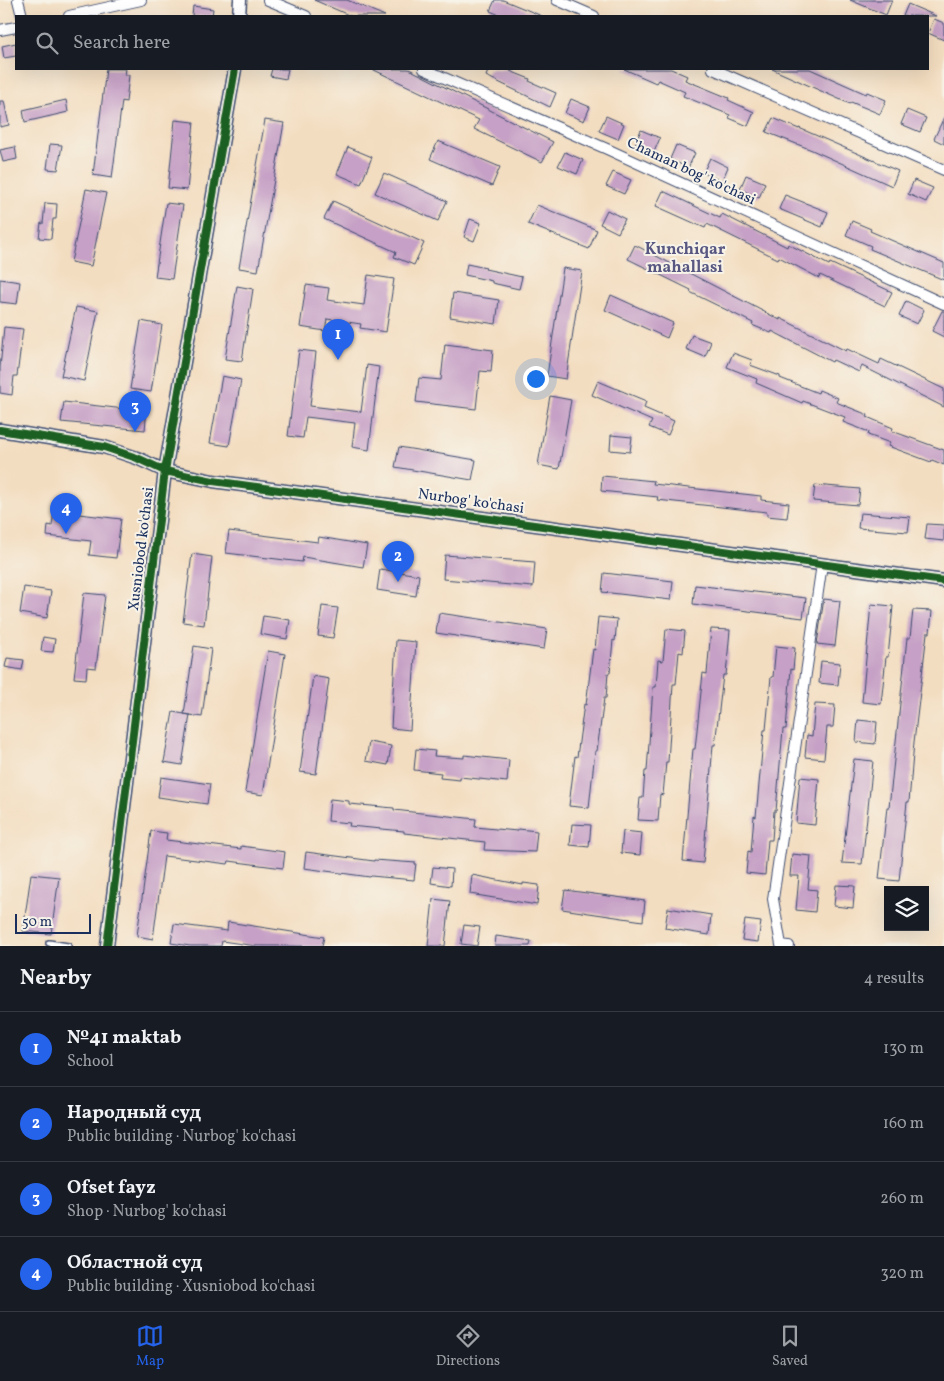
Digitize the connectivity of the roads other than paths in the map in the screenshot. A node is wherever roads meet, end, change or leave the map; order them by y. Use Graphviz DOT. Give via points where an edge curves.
graph roads {
  1 [pos="18,0"];
  2 [pos="141,0"];
  3 [pos="240,0"];
  4 [pos="268,0"];
  5 [pos="557,0"];
  6 [pos="22,15"];
  7 [pos="74,15"];
  8 [pos="239,15"];
  9 [pos="304,15"];
  10 [pos="592,15"];
  11 [pos="15,27"];
  12 [pos="0,30"];
  13 [pos="235,70"];
  14 [pos="426,70"];
  15 [pos="716,70"];
  16 [pos="944,170"];
  17 [pos="944,304"];
  18 [pos="0,430"];
  19 [pos="164,471"];
  20 [pos="822,564"];
  21 [pos="944,581"];
  22 [pos="49,943"];
  23 [pos="68,946"];
  24 [pos="107,946"];
  25 [pos="789,946"];
  1 -- 6 [label="street"];
  2 -- 7 [label="street"];
  3 -- 8 [label="street"];
  4 -- 9 [label="street"];
  5 -- 10 [label="street"];
  11 -- 12 [label="street"];
  13 -- 19 [label="street, Xusniobod ko'chasi"];
  14 -- 17 [label="street, Chaman bog' ko'chasi"];
  15 -- 16 [label="street"];
  18 -- 19 [label="street, Nurbog' ko'chasi" via="104,447"];
  19 -- 20 [label="street, Nurbog' ko'chasi" via="222,483"];
  19 -- 24 [label="street, Xusniobod ko'chasi"];
  20 -- 21 [label="street, Nurbog' ko'chasi"];
  20 -- 25 [label="street" via="773,899 781,945"];
  22 -- 23 [label="lane"];
}
